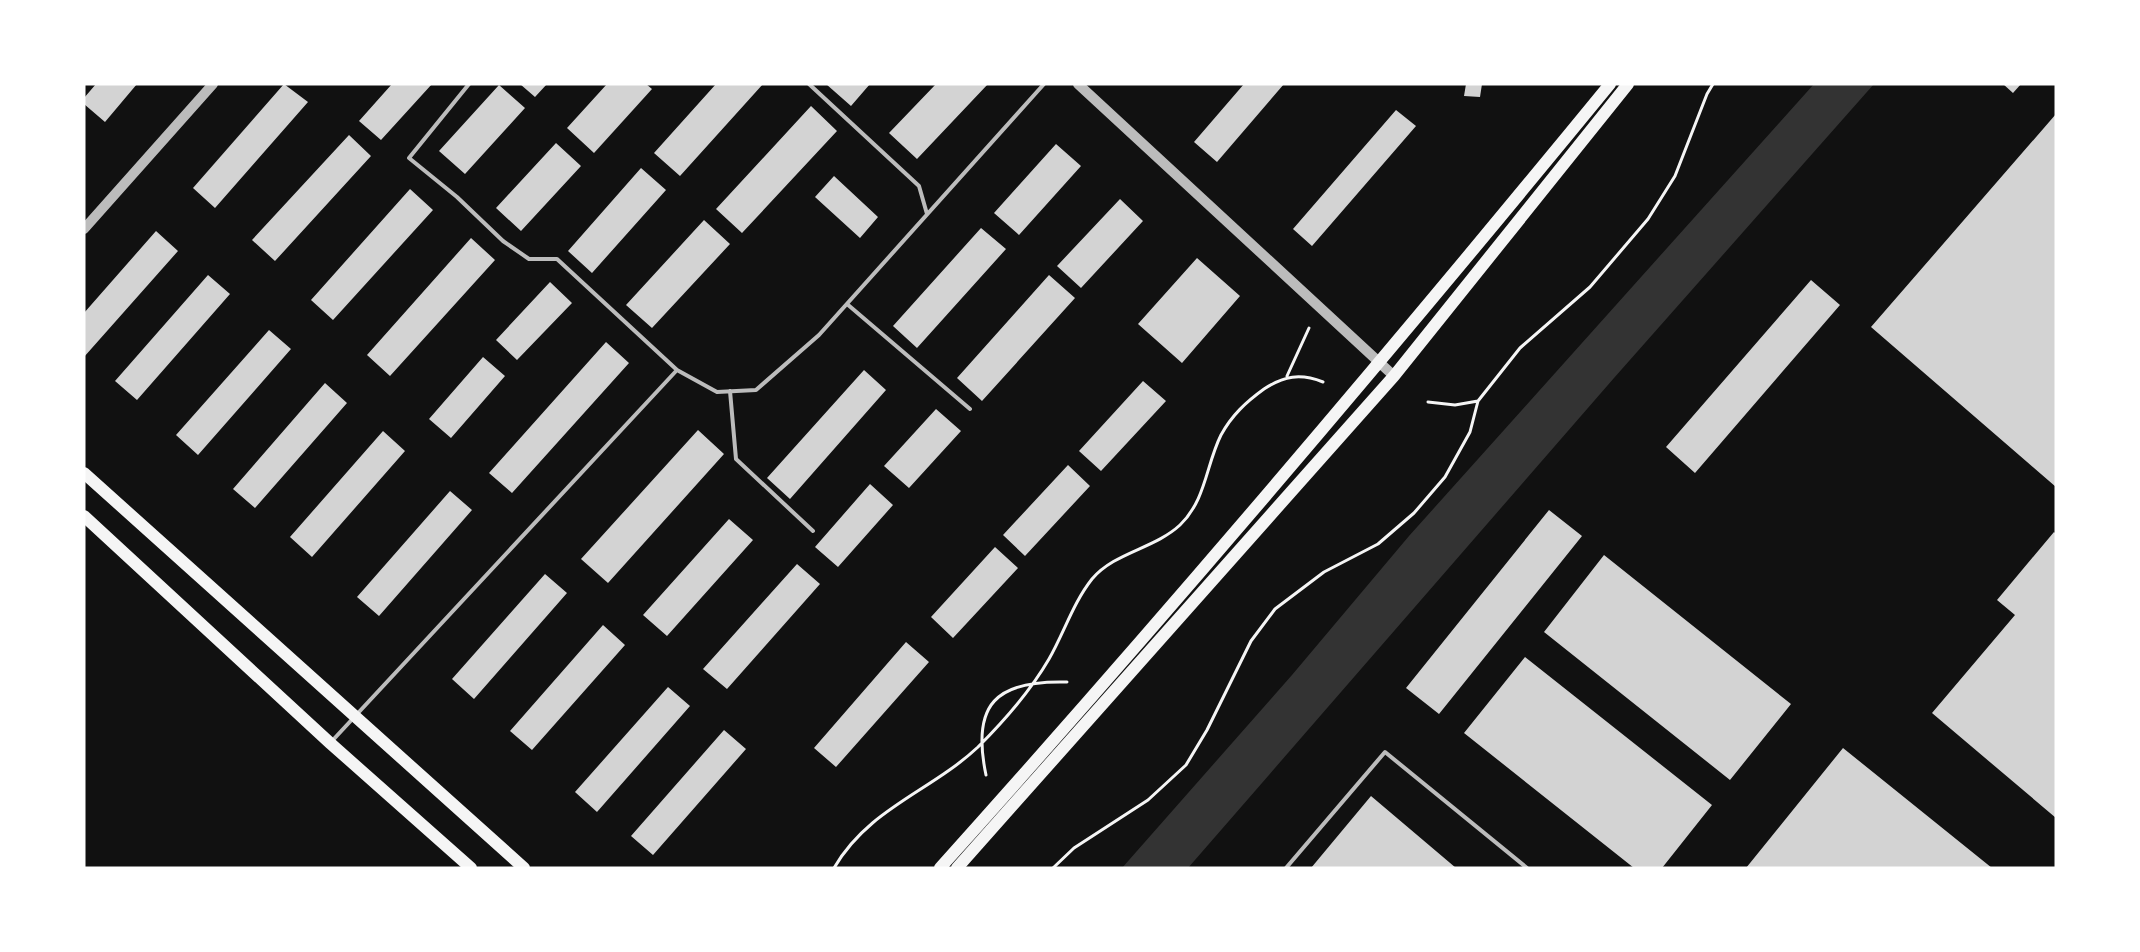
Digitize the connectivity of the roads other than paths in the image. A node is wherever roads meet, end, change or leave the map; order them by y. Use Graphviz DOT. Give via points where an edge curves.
graph roads {
  1 [pos="213,84"];
  2 [pos="469,84"];
  3 [pos="810,84"];
  4 [pos="1044,84"];
  5 [pos="1078,84"];
  6 [pos="1610,84"];
  7 [pos="1628,84"];
  8 [pos="927,215"];
  9 [pos="84,229"];
  10 [pos="847,304"];
  11 [pos="1380,364"];
  12 [pos="677,370"];
  13 [pos="1394,376"];
  14 [pos="730,391"];
  15 [pos="970,409"];
  16 [pos="84,473"];
  17 [pos="84,516"];
  18 [pos="813,531"];
  19 [pos="357,717"];
  20 [pos="330,743"];
  21 [pos="471,868"];
  22 [pos="524,868"];
  23 [pos="940,868"];
  24 [pos="957,868"];
  25 [pos="1287,868"];
  26 [pos="1527,868"];
  1 -- 9 [label="street"];
  2 -- 12 [label="lane" via="409,158 529,259 557,259"];
  3 -- 8 [label="lane" via="919,186"];
  4 -- 8 [label="lane"];
  5 -- 11 [label="street"];
  6 -- 11 [label="main road"];
  7 -- 13 [label="main road"];
  8 -- 10 [label="lane"];
  10 -- 14 [label="lane" via="819,335 756,390"];
  10 -- 15 [label="lane"];
  11 -- 13 [label="street"];
  11 -- 23 [label="main road"];
  12 -- 14 [label="lane" via="717,392"];
  12 -- 19 [label="lane"];
  13 -- 24 [label="main road"];
  14 -- 18 [label="lane" via="735,459"];
  16 -- 19 [label="main road"];
  17 -- 20 [label="main road"];
  19 -- 20 [label="lane"];
  19 -- 22 [label="main road"];
  20 -- 21 [label="main road"];
  25 -- 26 [label="lane" via="1385,752"];
}
